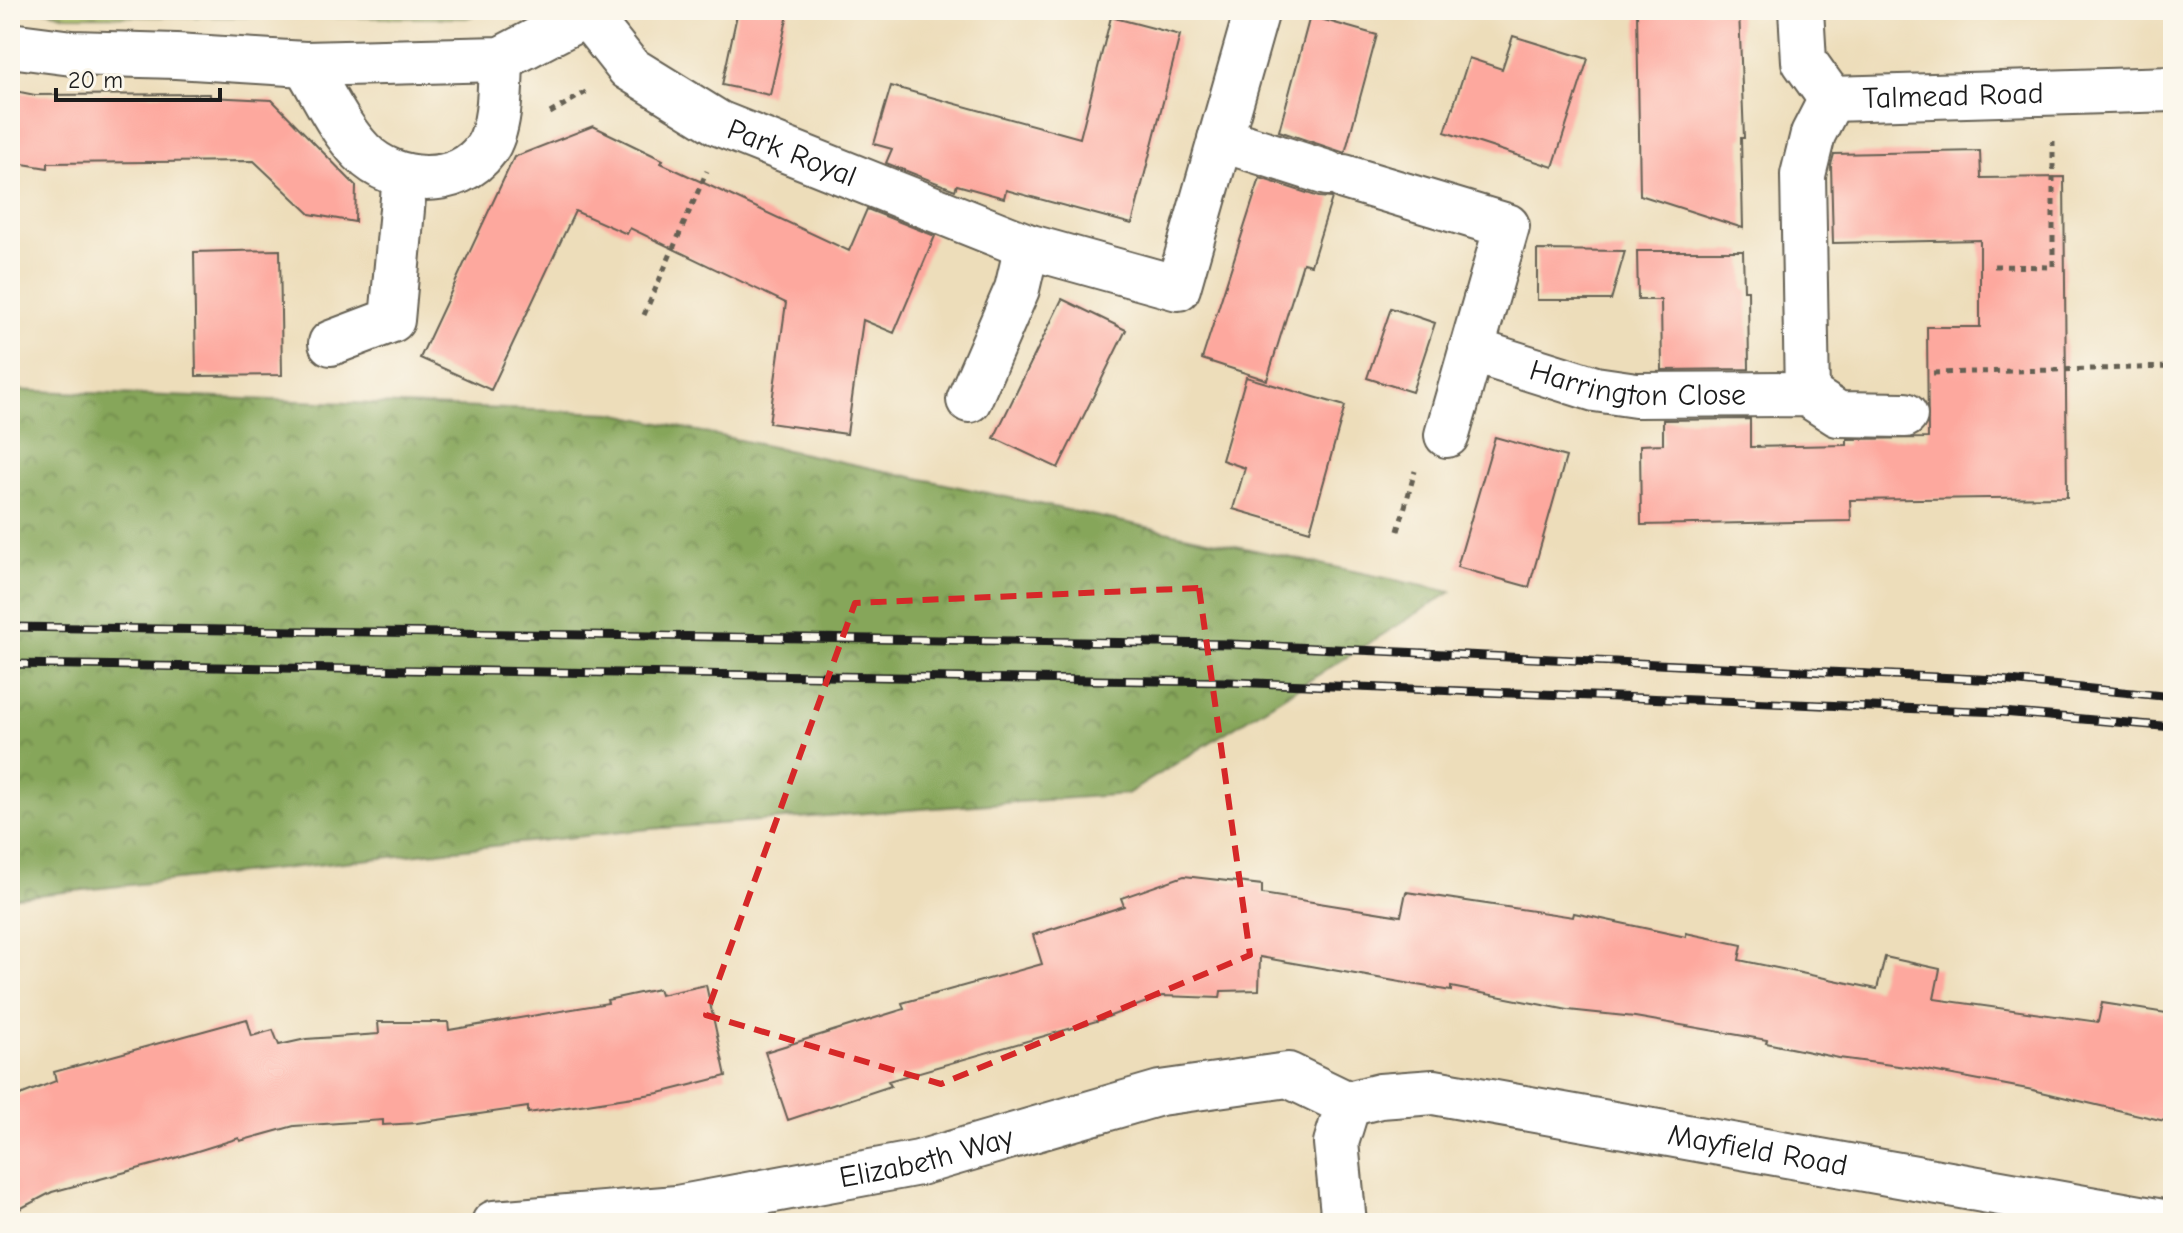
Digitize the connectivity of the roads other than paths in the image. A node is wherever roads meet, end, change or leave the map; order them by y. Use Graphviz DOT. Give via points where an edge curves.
graph roads {
  1 [pos="1801,10"];
  2 [pos="591,12"];
  3 [pos="1256,14"];
  4 [pos="10,45"];
  5 [pos="501,59"];
  6 [pos="305,64"];
  7 [pos="2173,89"];
  8 [pos="1831,99"];
  9 [pos="1220,139"];
  10 [pos="405,176"];
  11 [pos="1027,246"];
  12 [pos="331,343"];
  13 [pos="1471,350"];
  14 [pos="1807,394"];
  15 [pos="969,400"];
  16 [pos="1905,415"];
  17 [pos="1447,435"];
  18 [pos="1348,1104"];
  19 [pos="494,1223"];
  20 [pos="1344,1223"];
  21 [pos="2168,1223"];
  1 -- 8 [label="street, Talmead Road" via="1804,61"];
  2 -- 5 [label="street"];
  2 -- 11 [label="street, Park Royal" via="629,68 727,126"];
  3 -- 9 [label="street, Park Royal"];
  4 -- 6 [label="street"];
  5 -- 6 [label="street"];
  5 -- 10 [label="street" via="500,104 488,147 469,167 433,179"];
  6 -- 10 [label="street" via="362,153"];
  7 -- 8 [label="street, Talmead Road"];
  8 -- 14 [label="street" via="1813,134 1803,175"];
  9 -- 11 [label="street, Park Royal" via="1178,288"];
  9 -- 13 [label="street" via="1507,226"];
  10 -- 12 [label="street" via="392,320"];
  11 -- 15 [label="street" via="1017,289"];
  13 -- 14 [label="street, Harrington Close" via="1595,389 1636,395"];
  13 -- 17 [label="street"];
  14 -- 16 [label="street" via="1838,414"];
  18 -- 19 [label="street, Elizabeth Way" via="1288,1075 1174,1091 919,1163 677,1208"];
  18 -- 20 [label="street" via="1336,1143"];
  18 -- 21 [label="street, Mayfield Road" via="1434,1092"];
}
